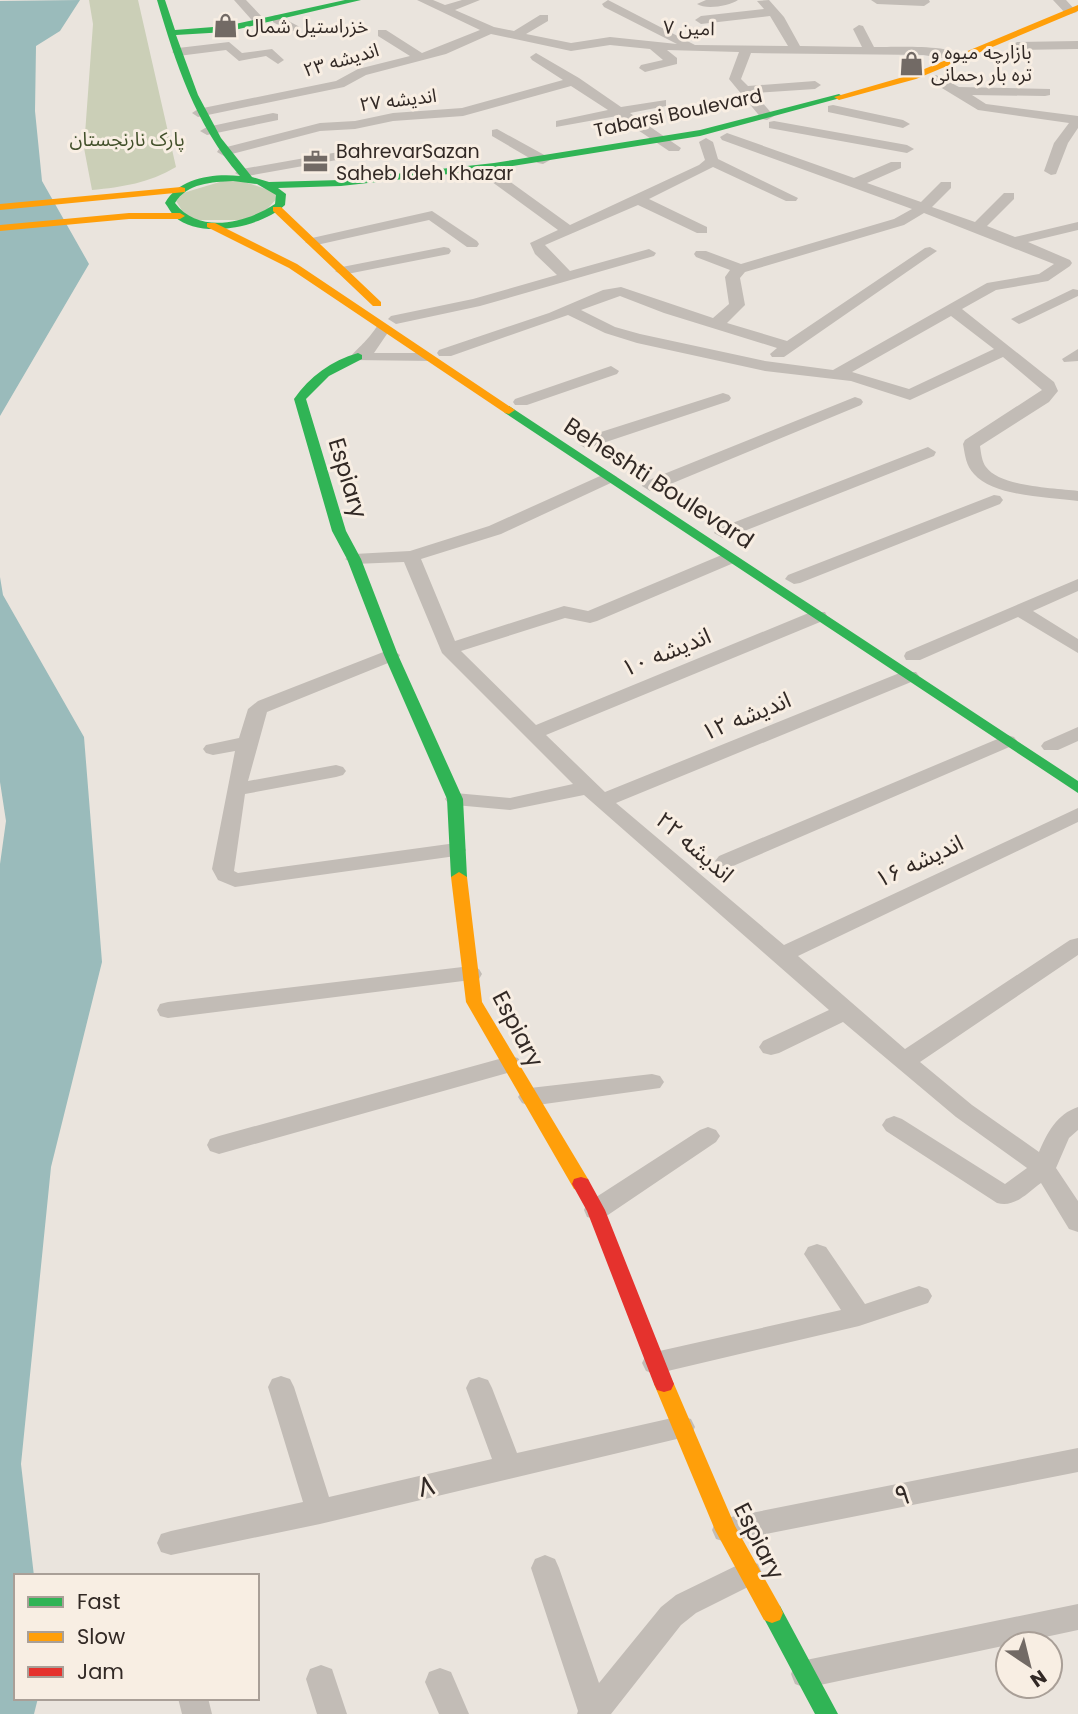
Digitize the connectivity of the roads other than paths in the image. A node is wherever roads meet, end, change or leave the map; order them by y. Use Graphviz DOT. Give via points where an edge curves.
graph roads {
  1 [pos="149,0"];
  2 [pos="161,0"];
  3 [pos="240,0"];
  4 [pos="357,0"];
  5 [pos="423,0"];
  6 [pos="474,0"];
  7 [pos="732,0"];
  8 [pos="762,0"];
  9 [pos="877,0"];
  10 [pos="924,2"];
  11 [pos="608,4"];
  12 [pos="703,4"];
  13 [pos="445,9"];
  14 [pos="1071,10"];
  15 [pos="773,12"];
  16 [pos="544,18"];
  17 [pos="701,20"];
  18 [pos="269,21"];
  19 [pos="294,29"];
  20 [pos="859,29"];
  21 [pos="490,30"];
  22 [pos="172,33"];
  23 [pos="382,33"];
  24 [pos="516,34"];
  25 [pos="477,36"];
  26 [pos="1078,45"];
  27 [pos="1017,46"];
  28 [pos="506,47"];
  29 [pos="571,47"];
  30 [pos="654,47"];
  31 [pos="695,48"];
  32 [pos="747,48"];
  33 [pos="795,48"];
  34 [pos="869,50"];
  35 [pos="178,52"];
  36 [pos="434,53"];
  37 [pos="420,57"];
  38 [pos="962,57"];
  39 [pos="278,60"];
  40 [pos="457,64"];
  41 [pos="645,68"];
  42 [pos="936,79"];
  43 [pos="575,81"];
  44 [pos="334,85"];
  45 [pos="815,85"];
  46 [pos="746,90"];
  47 [pos="957,91"];
  48 [pos="1045,92"];
  49 [pos="352,99"];
  50 [pos="661,103"];
  51 [pos="833,109"];
  52 [pos="622,112"];
  53 [pos="198,113"];
  54 [pos="432,114"];
  55 [pos="272,117"];
  56 [pos="1078,120"];
  57 [pos="771,121"];
  58 [pos="561,124"];
  59 [pos="903,124"];
  60 [pos="452,126"];
  61 [pos="208,131"];
  62 [pos="497,133"];
  63 [pos="727,137"];
  64 [pos="706,142"];
  65 [pos="669,144"];
  66 [pos="907,149"];
  67 [pos="224,152"];
  68 [pos="377,156"];
  69 [pos="543,160"];
  70 [pos="712,160"];
  71 [pos="896,165"];
  72 [pos="1051,171"];
  73 [pos="245,176"];
  74 [pos="493,176"];
  75 [pos="855,183"];
  76 [pos="270,184"];
  77 [pos="946,185"];
  78 [pos="185,187"];
  79 [pos="1009,196"];
  80 [pos="791,198"];
  81 [pos="636,199"];
  82 [pos="289,204"];
  83 [pos="0,207"];
  84 [pos="924,207"];
  85 [pos="180,216"];
  86 [pos="211,225"];
  87 [pos="1078,226"];
  88 [pos="978,227"];
  89 [pos="0,228"];
  90 [pos="702,230"];
  91 [pos="569,231"];
  92 [pos="1011,239"];
  93 [pos="312,242"];
  94 [pos="472,244"];
  95 [pos="444,251"];
  96 [pos="930,251"];
  97 [pos="649,253"];
  98 [pos="701,254"];
  99 [pos="740,269"];
  100 [pos="342,271"];
  101 [pos="566,275"];
  102 [pos="1043,278"];
  103 [pos="1076,295"];
  104 [pos="951,307"];
  105 [pos="569,310"];
  106 [pos="1019,319"];
  107 [pos="389,323"];
  108 [pos="716,324"];
  109 [pos="788,346"];
  110 [pos="1005,351"];
  111 [pos="445,353"];
  112 [pos="358,357"];
  113 [pos="427,358"];
  114 [pos="765,366"];
  115 [pos="611,371"];
  116 [pos="834,376"];
  117 [pos="723,398"];
  118 [pos="521,402"];
  119 [pos="855,402"];
  120 [pos="585,443"];
  121 [pos="928,452"];
  122 [pos="609,477"];
  123 [pos="650,486"];
  124 [pos="1078,496"];
  125 [pos="994,500"];
  126 [pos="723,533"];
  127 [pos="411,556"];
  128 [pos="730,558"];
  129 [pos="354,559"];
  130 [pos="794,579"];
  131 [pos="1078,584"];
  132 [pos="816,593"];
  133 [pos="1019,610"];
  134 [pos="818,616"];
  135 [pos="1078,647"];
  136 [pos="449,649"];
  137 [pos="391,655"];
  138 [pos="912,662"];
  139 [pos="533,733"];
  140 [pos="1078,733"];
  141 [pos="1039,738"];
  142 [pos="1007,741"];
  143 [pos="247,743"];
  144 [pos="213,750"];
  145 [pos="1030,756"];
  146 [pos="1069,758"];
  147 [pos="336,771"];
  148 [pos="1078,788"];
  149 [pos="236,789"];
  150 [pos="596,794"];
  151 [pos="454,799"];
  152 [pos="1078,814"];
  153 [pos="456,850"];
  154 [pos="726,861"];
  155 [pos="1078,945"];
  156 [pos="782,955"];
  157 [pos="471,974"];
  158 [pos="168,1010"];
  159 [pos="845,1012"];
  160 [pos="771,1047"];
  161 [pos="906,1060"];
  162 [pos="510,1064"];
  163 [pos="652,1082"];
  164 [pos="530,1097"];
  165 [pos="1078,1117"];
  166 [pos="894,1125"];
  167 [pos="708,1136"];
  168 [pos="219,1145"];
  169 [pos="1044,1168"];
  170 [pos="596,1210"];
  171 [pos="1078,1223"];
  172 [pos="817,1254"];
  173 [pos="919,1296"];
  174 [pos="859,1316"];
  175 [pos="655,1363"];
  176 [pos="281,1387"];
  177 [pos="479,1388"];
  178 [pos="681,1427"];
  179 [pos="1078,1460"];
  180 [pos="509,1465"];
  181 [pos="320,1512"];
  182 [pos="726,1531"];
  183 [pos="171,1543"];
  184 [pos="545,1569"];
  185 [pos="748,1573"];
  186 [pos="1078,1617"];
  187 [pos="806,1674"];
  188 [pos="321,1679"];
  189 [pos="440,1682"];
  190 [pos="593,1713"];
  191 [pos="331,1714"];
  192 [pos="454,1714"];
  193 [pos="827,1714"];
  1 -- 78 [label="main road" via="196,154"];
  2 -- 22 [label="main road"];
  3 -- 18 [label="street"];
  4 -- 18 [label="main road"];
  5 -- 13 [label="street, امین ۷"];
  6 -- 13 [label="street"];
  7 -- 12 [label="street"];
  8 -- 15 [label="street"];
  9 -- 10 [label="street"];
  11 -- 31 [label="street"];
  13 -- 21 [label="street, امین ۷"];
  14 -- 27 [label="main road, Tabarsi Boulevard"];
  14 -- 38 [label="main road, Tabarsi Boulevard"];
  15 -- 17 [label="street"];
  15 -- 33 [label="street"];
  16 -- 24 [label="street"];
  18 -- 19 [label="street"];
  18 -- 22 [label="main road" via="237,34"];
  20 -- 34 [label="street"];
  21 -- 24 [label="street, امین ۷"];
  21 -- 25 [label="street, اندیشه ۲۳"];
  22 -- 35 [label="main road"];
  23 -- 37 [label="street"];
  24 -- 29 [label="street, امین ۷"];
  25 -- 28 [label="street"];
  25 -- 36 [label="street, اندیشه ۲۳"];
  26 -- 27 [label="street"];
  27 -- 42 [label="main road, Tabarsi Boulevard"];
  29 -- 30 [label="street, امین ۷" via="610,41"];
  29 -- 43 [label="street" via="536,57"];
  30 -- 31 [label="street, امین ۷"];
  30 -- 41 [label="street" via="673,61"];
  31 -- 32 [label="street, امین ۷"];
  32 -- 33 [label="street, امین ۷"];
  32 -- 46 [label="street" via="735,79"];
  33 -- 34 [label="street, امین ۷"];
  34 -- 38 [label="street, امین ۷"];
  35 -- 39 [label="street" via="229,46 239,57 268,52"];
  35 -- 53 [label="main road"];
  36 -- 37 [label="street, اندیشه ۲۳"];
  36 -- 40 [label="street"];
  37 -- 44 [label="street, اندیشه ۲۳" via="362,72"];
  38 -- 57 [label="main road, Tabarsi Boulevard"];
  42 -- 47 [label="street"];
  42 -- 51 [label="main road, Tabarsi Boulevard"];
  43 -- 52 [label="street"];
  43 -- 54 [label="street, اندیشه ۲۷" via="463,112"];
  44 -- 49 [label="street"];
  44 -- 53 [label="street, اندیشه ۲۳"];
  45 -- 46 [label="street"];
  46 -- 57 [label="street"];
  47 -- 48 [label="street"];
  47 -- 56 [label="street" via="983,107"];
  50 -- 52 [label="street"];
  51 -- 57 [label="main road, Tabarsi Boulevard"];
  51 -- 59 [label="street"];
  52 -- 58 [label="street"];
  52 -- 65 [label="street"];
  53 -- 61 [label="main road"];
  54 -- 60 [label="street"];
  54 -- 67 [label="street, اندیشه ۲۷" via="320,127"];
  55 -- 61 [label="street"];
  56 -- 72 [label="street" via="1061,143"];
  57 -- 63 [label="main road, Tabarsi Boulevard"];
  57 -- 65 [label="main road, Tabarsi Boulevard"];
  57 -- 66 [label="street"];
  61 -- 67 [label="main road"];
  62 -- 69 [label="street"];
  63 -- 64 [label="main road, Tabarsi Boulevard"];
  63 -- 75 [label="street"];
  64 -- 65 [label="main road, Tabarsi Boulevard"];
  64 -- 70 [label="street"];
  65 -- 69 [label="main road, Tabarsi Boulevard"];
  65 -- 74 [label="main road, Tabarsi Boulevard"];
  67 -- 73 [label="main road"];
  68 -- 73 [label="street" via="367,151"];
  69 -- 76 [label="main road, Tabarsi Boulevard" via="341,183"];
  70 -- 80 [label="street"];
  70 -- 81 [label="street" via="686,178"];
  71 -- 75 [label="street"];
  73 -- 76 [label="main road, Tabarsi Boulevard"];
  73 -- 78 [label="main road, Tabarsi Boulevard"];
  74 -- 82 [label="main road, Tabarsi Boulevard"];
  74 -- 91 [label="street"];
  75 -- 84 [label="street"];
  76 -- 82 [label="main road"];
  77 -- 84 [label="street"];
  78 -- 83 [label="main road, Tabarsi Boulevard"];
  78 -- 85 [label="main road" via="170,203"];
  79 -- 88 [label="street"];
  81 -- 90 [label="street"];
  81 -- 91 [label="street"];
  82 -- 86 [label="main road, Tabarsi Boulevard" via="257,220"];
  82 -- 93 [label="main road, Beheshti Boulevard"];
  84 -- 88 [label="street"];
  84 -- 99 [label="street" via="899,222"];
  85 -- 86 [label="main road"];
  85 -- 89 [label="main road"];
  86 -- 107 [label="main road, Beheshti Boulevard" via="293,266"];
  87 -- 92 [label="street"];
  88 -- 92 [label="street"];
  91 -- 101 [label="street" via="540,240 537,246"];
  92 -- 102 [label="street" via="1065,263"];
  93 -- 94 [label="street" via="432,215"];
  93 -- 100 [label="main road, Beheshti Boulevard"];
  95 -- 100 [label="street"];
  96 -- 109 [label="street"];
  97 -- 101 [label="street"];
  98 -- 99 [label="street"];
  99 -- 108 [label="street" via="732,277 737,305"];
  100 -- 107 [label="main road, Beheshti Boulevard"];
  101 -- 107 [label="street"];
  102 -- 103 [label="street"];
  102 -- 104 [label="street" via="992,286"];
  103 -- 106 [label="street"];
  104 -- 110 [label="street"];
  104 -- 116 [label="street"];
  105 -- 108 [label="street" via="626,292"];
  105 -- 111 [label="street"];
  105 -- 114 [label="street" via="637,338"];
  107 -- 111 [label="main road, Beheshti Boulevard"];
  107 -- 112 [label="street, Espiary" via="373,346"];
  107 -- 113 [label="main road, Beheshti Boulevard"];
  108 -- 109 [label="street"];
  109 -- 114 [label="street"];
  110 -- 116 [label="street" via="910,395 873,382"];
  110 -- 124 [label="street" via="1048,385 1048,395 971,444 978,468 987,478 1002,483"];
  111 -- 118 [label="main road, Beheshti Boulevard"];
  112 -- 113 [label="street, Espiary"];
  112 -- 129 [label="main road, Espiary" via="325,369 300,399 339,531"];
  113 -- 122 [label="main road, Beheshti Boulevard"];
  114 -- 116 [label="street"];
  115 -- 118 [label="street"];
  117 -- 120 [label="street"];
  118 -- 120 [label="main road, Beheshti Boulevard"];
  119 -- 123 [label="street"];
  120 -- 123 [label="main road, Beheshti Boulevard"];
  121 -- 126 [label="street"];
  122 -- 127 [label="street" via="495,530"];
  122 -- 128 [label="main road, Beheshti Boulevard"];
  123 -- 126 [label="main road, Beheshti Boulevard"];
  125 -- 130 [label="street"];
  126 -- 130 [label="main road, Beheshti Boulevard"];
  127 -- 129 [label="street"];
  127 -- 136 [label="street, اندیشه ۲۲"];
  128 -- 134 [label="main road, Beheshti Boulevard"];
  128 -- 136 [label="street" via="590,617 564,612"];
  129 -- 137 [label="main road, Espiary"];
  130 -- 132 [label="main road, Beheshti Boulevard"];
  131 -- 133 [label="street, اندیشه ۱۲"];
  133 -- 135 [label="street"];
  133 -- 138 [label="street, اندیشه ۱۲"];
  134 -- 138 [label="main road, Beheshti Boulevard"];
  134 -- 139 [label="street, اندیشه ۱۰"];
  136 -- 139 [label="street, اندیشه ۲۲"];
  137 -- 143 [label="street" via="258,709"];
  137 -- 151 [label="main road, Espiary"];
  138 -- 142 [label="main road, Beheshti Boulevard"];
  138 -- 150 [label="street, اندیشه ۱۲"];
  139 -- 150 [label="street, اندیشه ۲۲"];
  140 -- 141 [label="street"];
  141 -- 142 [label="main road"];
  141 -- 145 [label="main road"];
  141 -- 146 [label="main road"];
  142 -- 145 [label="main road, Beheshti Boulevard"];
  142 -- 154 [label="street"];
  143 -- 144 [label="street"];
  143 -- 149 [label="street"];
  145 -- 148 [label="main road, Beheshti Boulevard"];
  147 -- 149 [label="street"];
  149 -- 153 [label="street" via="223,869 235,880"];
  150 -- 151 [label="street, اندیشه ۱۲" via="510,804"];
  150 -- 156 [label="street, اندیشه ۲۲"];
  151 -- 153 [label="main road, Espiary"];
  152 -- 156 [label="street, اندیشه ۱۶"];
  153 -- 157 [label="main road, Espiary"];
  155 -- 161 [label="street"];
  156 -- 159 [label="street, اندیشه ۲۲"];
  157 -- 158 [label="street"];
  157 -- 162 [label="main road, Espiary" via="474,1002"];
  159 -- 160 [label="street"];
  159 -- 161 [label="street, اندیشه ۲۲"];
  161 -- 169 [label="street, اندیشه ۲۲" via="964,1111"];
  162 -- 164 [label="main road, Espiary"];
  162 -- 168 [label="street"];
  163 -- 164 [label="street"];
  164 -- 170 [label="main road, Espiary"];
  165 -- 169 [label="street" via="1059,1133"];
  166 -- 169 [label="street" via="1006,1196"];
  167 -- 170 [label="street"];
  169 -- 171 [label="street"];
  170 -- 175 [label="main road, Espiary"];
  172 -- 174 [label="street"];
  173 -- 174 [label="street"];
  174 -- 175 [label="street"];
  175 -- 178 [label="main road, Espiary"];
  176 -- 181 [label="street"];
  177 -- 180 [label="street"];
  178 -- 180 [label="street, ۸"];
  178 -- 182 [label="main road, Espiary"];
  179 -- 182 [label="street, ۹"];
  180 -- 181 [label="street, ۸"];
  181 -- 183 [label="street, ۸"];
  182 -- 185 [label="main road, Espiary"];
  184 -- 190 [label="street"];
  185 -- 187 [label="main road, Espiary"];
  185 -- 190 [label="street" via="671,1616"];
  186 -- 187 [label="street"];
  187 -- 193 [label="main road, Espiary"];
  188 -- 191 [label="street"];
  189 -- 192 [label="street"];
}
